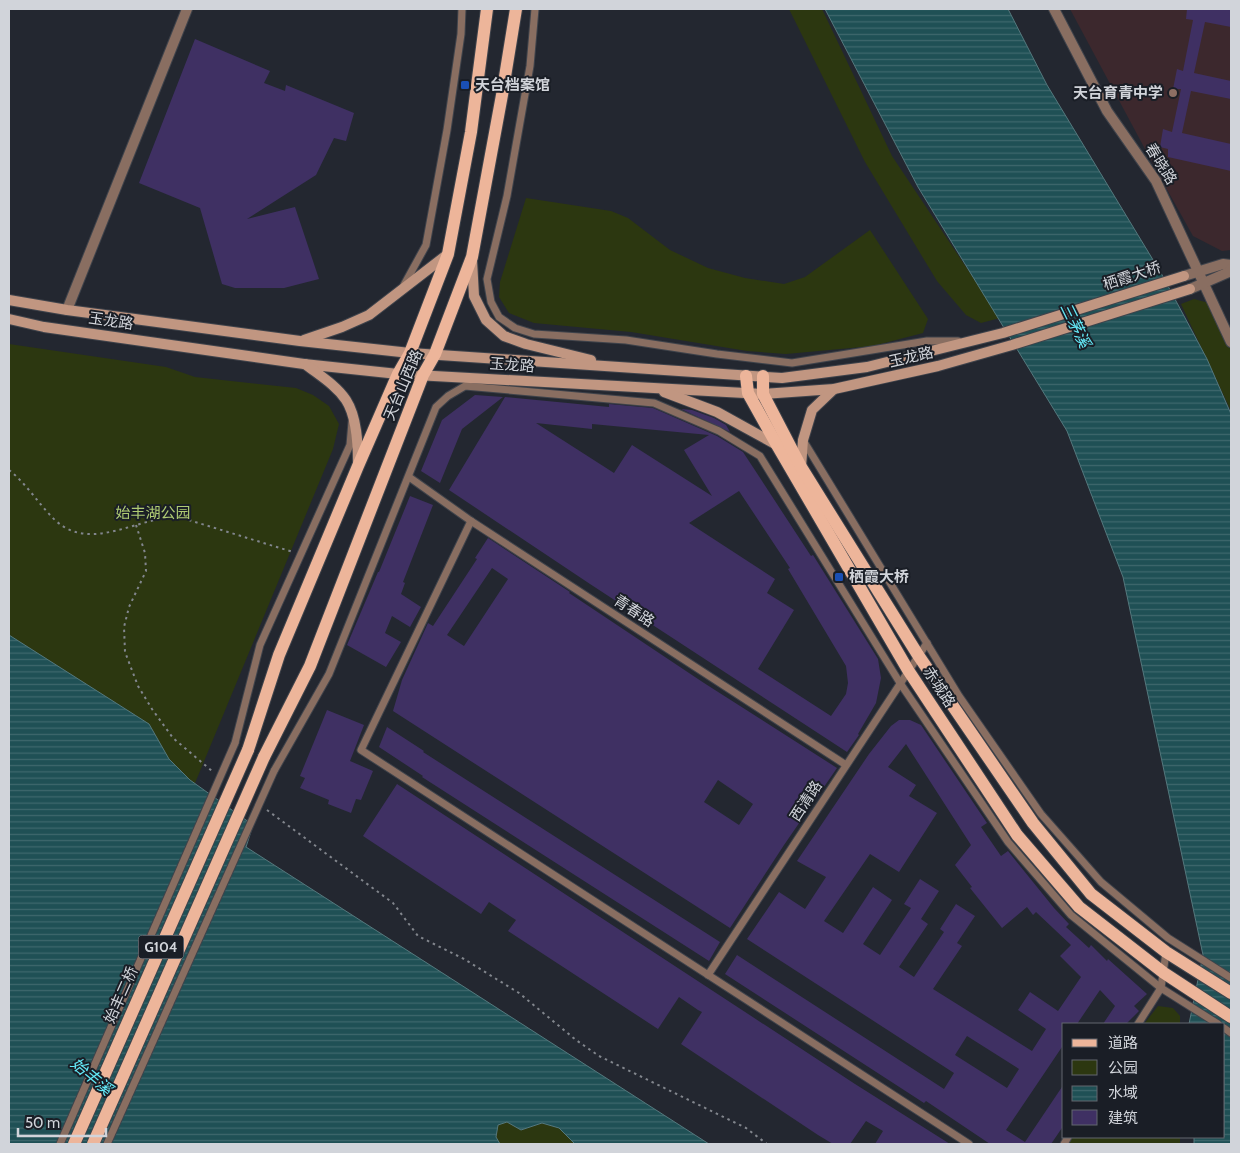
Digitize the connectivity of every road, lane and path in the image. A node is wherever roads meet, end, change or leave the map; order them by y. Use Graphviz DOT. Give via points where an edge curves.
graph roads {
  1 [pos="187,9"];
  2 [pos="462,9"];
  3 [pos="487,9"];
  4 [pos="516,9"];
  5 [pos="535,9"];
  6 [pos="1054,9"];
  7 [pos="448,254"];
  8 [pos="472,257"];
  9 [pos="1231,267"];
  10 [pos="1198,271"];
  11 [pos="1184,276"];
  12 [pos="1204,283"];
  13 [pos="1190,289"];
  14 [pos="402,290"];
  15 [pos="9,300"];
  16 [pos="67,310"];
  17 [pos="9,319"];
  18 [pos="1004,333"];
  19 [pos="300,341"];
  20 [pos="971,341"];
  21 [pos="1231,342"];
  22 [pos="1012,345"];
  23 [pos="410,353"];
  24 [pos="435,354"];
  25 [pos="304,364"];
  26 [pos="619,367"];
  27 [pos="398,374"];
  28 [pos="423,375"];
  29 [pos="746,376"];
  30 [pos="763,376"];
  31 [pos="656,389"];
  32 [pos="834,389"];
  33 [pos="748,393"];
  34 [pos="763,394"];
  35 [pos="352,416"];
  36 [pos="803,440"];
  37 [pos="776,445"];
  38 [pos="358,466"];
  39 [pos="801,467"];
  40 [pos="9,470"];
  41 [pos="409,477"];
  42 [pos="471,521"];
  43 [pos="136,525"];
  44 [pos="301,554"];
  45 [pos="927,643"];
  46 [pos="918,655"];
  47 [pos="908,670"];
  48 [pos="900,683"];
  49 [pos="248,750"];
  50 [pos="846,765"];
  51 [pos="212,771"];
  52 [pos="264,807"];
  53 [pos="1166,952"];
  54 [pos="1164,973"];
  55 [pos="708,975"];
  56 [pos="1231,978"];
  57 [pos="1162,988"];
  58 [pos="1231,993"];
  59 [pos="1231,1017"];
  60 [pos="1139,1023"];
  61 [pos="1216,1023"];
  62 [pos="60,1144"];
  63 [pos="74,1144"];
  64 [pos="93,1144"];
  65 [pos="107,1144"];
  66 [pos="767,1144"];
  67 [pos="969,1144"];
  1 -- 16 [label="street"];
  2 -- 14 [label="lane" via="449,120 426,245"];
  3 -- 7 [label="main road, 天台山西路" via="471,132"];
  4 -- 8 [label="main road, 天台山西路"];
  5 -- 20 [label="lane" via="530,66 507,196 487,280 491,302 499,317 515,328 534,334 626,340 792,363 927,341"];
  6 -- 10 [label="street, 春晓路" via="1107,111 1156,181"];
  7 -- 14 [label="main road"];
  7 -- 23 [label="main road, 天台山西路"];
  8 -- 24 [label="main road, 天台山西路"];
  8 -- 26 [label="main road" via="474,296 486,320 504,336"];
  9 -- 10 [label="street" via="1223,264"];
  9 -- 12 [label="street" via="1230,272"];
  10 -- 11 [label="street"];
  10 -- 12 [label="street, 春晓路"];
  11 -- 18 [label="main road, 栖霞大桥"];
  12 -- 13 [label="street"];
  12 -- 21 [label="street, 春晓路"];
  13 -- 22 [label="main road, 栖霞大桥"];
  14 -- 19 [label="main road" via="369,315"];
  15 -- 16 [label="main road, 玉龙路"];
  16 -- 19 [label="main road, 玉龙路"];
  17 -- 25 [label="main road, 玉龙路" via="44,327"];
  18 -- 20 [label="main road, 玉龙路"];
  19 -- 23 [label="main road, 玉龙路"];
  20 -- 30 [label="main road, 玉龙路" via="867,367 782,378"];
  22 -- 32 [label="main road, 玉龙路" via="938,366"];
  23 -- 24 [label="main road, 玉龙路"];
  23 -- 27 [label="main road, 天台山西路"];
  24 -- 26 [label="main road, 玉龙路"];
  24 -- 28 [label="main road, 天台山西路"];
  25 -- 27 [label="main road, 玉龙路"];
  25 -- 35 [label="main road" via="346,400"];
  26 -- 29 [label="main road, 玉龙路"];
  27 -- 28 [label="main road, 玉龙路"];
  27 -- 38 [label="main road, 天台山西路"];
  28 -- 31 [label="main road, 玉龙路"];
  28 -- 64 [label="main road, 天台山西路 / G104, bridge" via="310,666 264,757"];
  29 -- 30 [label="main road, 玉龙路"];
  29 -- 33 [label="main road, 赤城路"];
  30 -- 34 [label="main road, 赤城路"];
  31 -- 33 [label="main road, 玉龙路"];
  31 -- 37 [label="main road" via="717,412"];
  32 -- 34 [label="main road, 玉龙路"];
  32 -- 36 [label="main road" via="812,410"];
  33 -- 34 [label="main road, 玉龙路"];
  33 -- 37 [label="main road, 赤城路"];
  34 -- 39 [label="main road, 赤城路"];
  35 -- 38 [label="main road" via="358,445"];
  35 -- 44 [label="lane" via="350,444"];
  36 -- 39 [label="main road"];
  36 -- 45 [label="lane"];
  37 -- 47 [label="main road, 赤城路"];
  38 -- 49 [label="main road, 天台山西路" via="279,655"];
  39 -- 46 [label="main road, 赤城路"];
  40 -- 43 [label="path" via="57,522 75,532 89,535"];
  41 -- 42 [label="lane, 青春路"];
  41 -- 48 [label="lane" via="436,407 465,386 654,403 719,431 760,456"];
  41 -- 65 [label="lane, bridge" via="329,674 274,770"];
  42 -- 50 [label="lane, 青春路"];
  42 -- 55 [label="lane" via="361,750"];
  43 -- 44 [label="path" via="178,517"];
  43 -- 51 [label="path" via="145,553 146,571 129,607 124,627 125,652 138,686 173,738"];
  44 -- 62 [label="lane, bridge" via="260,645 234,743"];
  45 -- 46 [label="lane, 西清路"];
  45 -- 56 [label="lane" via="1041,814 1101,882 1168,938"];
  46 -- 47 [label="lane, 西清路"];
  46 -- 53 [label="main road, 赤城路" via="1033,823 1091,894"];
  47 -- 48 [label="lane, 西清路"];
  47 -- 54 [label="main road, 赤城路" via="1017,835 1080,907"];
  48 -- 50 [label="lane, 西清路"];
  48 -- 57 [label="lane" via="1008,842 1071,915"];
  49 -- 63 [label="main road, 始丰二桥 / G104, bridge"];
  50 -- 55 [label="lane, 西清路"];
  52 -- 66 [label="path" via="393,903 418,936 464,959 519,993 599,1056 746,1128"];
  53 -- 54 [label="lane"];
  53 -- 58 [label="main road, 赤城路"];
  54 -- 57 [label="lane"];
  54 -- 59 [label="main road, 赤城路"];
  55 -- 67 [label="lane"];
  57 -- 60 [label="lane"];
  57 -- 61 [label="lane"];
}
